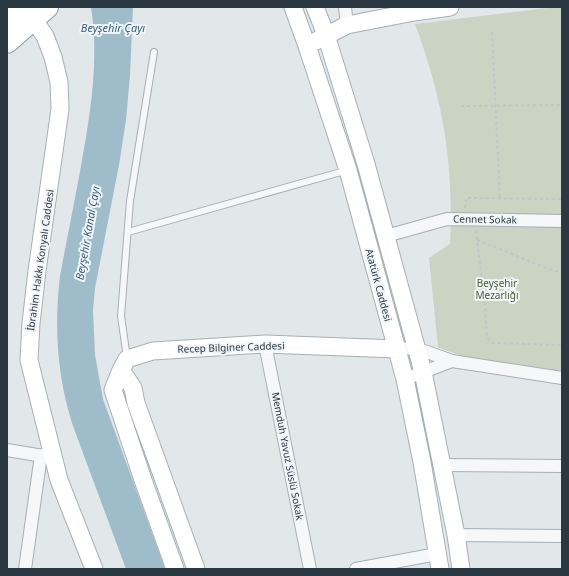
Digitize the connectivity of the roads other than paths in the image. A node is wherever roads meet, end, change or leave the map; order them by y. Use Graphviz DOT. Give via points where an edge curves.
graph roads {
  1 [pos="293,7"];
  2 [pos="315,7"];
  3 [pos="345,7"];
  4 [pos="450,7"];
  5 [pos="33,11"];
  6 [pos="7,18"];
  7 [pos="348,25"];
  8 [pos="326,35"];
  9 [pos="7,42"];
  10 [pos="307,46"];
  11 [pos="154,52"];
  12 [pos="348,170"];
  13 [pos="562,221"];
  14 [pos="128,232"];
  15 [pos="386,236"];
  16 [pos="265,344"];
  17 [pos="416,348"];
  18 [pos="397,349"];
  19 [pos="452,361"];
  20 [pos="124,365"];
  21 [pos="423,372"];
  22 [pos="562,378"];
  23 [pos="405,379"];
  24 [pos="7,450"];
  25 [pos="47,456"];
  26 [pos="442,465"];
  27 [pos="562,466"];
  28 [pos="456,535"];
  29 [pos="562,536"];
  30 [pos="439,561"];
  31 [pos="24,569"];
  32 [pos="94,569"];
  33 [pos="175,569"];
  34 [pos="196,569"];
  35 [pos="310,569"];
  36 [pos="356,569"];
  37 [pos="461,569"];
  1 -- 10 [label="street, Atatürk Caddesi"];
  2 -- 8 [label="street, Atatürk Caddesi"];
  3 -- 7 [label="street"];
  4 -- 7 [label="street"];
  5 -- 6 [label="highway"];
  5 -- 9 [label="highway"];
  5 -- 25 [label="street, İbrahim Hakkı Konyalı Caddesi" via="53,57 59,82 60,109 37,271 29,360"];
  7 -- 8 [label="street"];
  8 -- 10 [label="street"];
  8 -- 15 [label="street, Atatürk Caddesi"];
  10 -- 12 [label="street, Atatürk Caddesi"];
  11 -- 14 [label="lane" via="130,201"];
  12 -- 14 [label="lane"];
  12 -- 18 [label="street, Atatürk Caddesi"];
  13 -- 15 [label="street, Cennet Sokak" via="447,219"];
  14 -- 20 [label="lane" via="120,316"];
  15 -- 17 [label="street, Atatürk Caddesi"];
  16 -- 18 [label="street, Recep Bilginer Caddesi"];
  16 -- 20 [label="street, Recep Bilginer Caddesi" via="154,351"];
  16 -- 35 [label="street, Memduh Yavuz Süslü Sokak"];
  17 -- 18 [label="street"];
  17 -- 19 [label="street"];
  17 -- 21 [label="street, Atatürk Caddesi"];
  18 -- 23 [label="street, Atatürk Caddesi"];
  19 -- 21 [label="street"];
  19 -- 22 [label="street"];
  20 -- 33 [label="street" via="113,390"];
  20 -- 34 [label="street"];
  21 -- 23 [label="street"];
  21 -- 26 [label="street, Atatürk Caddesi"];
  23 -- 30 [label="street, Atatürk Caddesi"];
  24 -- 25 [label="street"];
  25 -- 31 [label="street"];
  25 -- 32 [label="street, İbrahim Hakkı Konyalı Caddesi"];
  26 -- 27 [label="street"];
  26 -- 28 [label="street, Atatürk Caddesi"];
  28 -- 29 [label="street"];
  28 -- 37 [label="street, Atatürk Caddesi"];
  30 -- 36 [label="street"];
}
